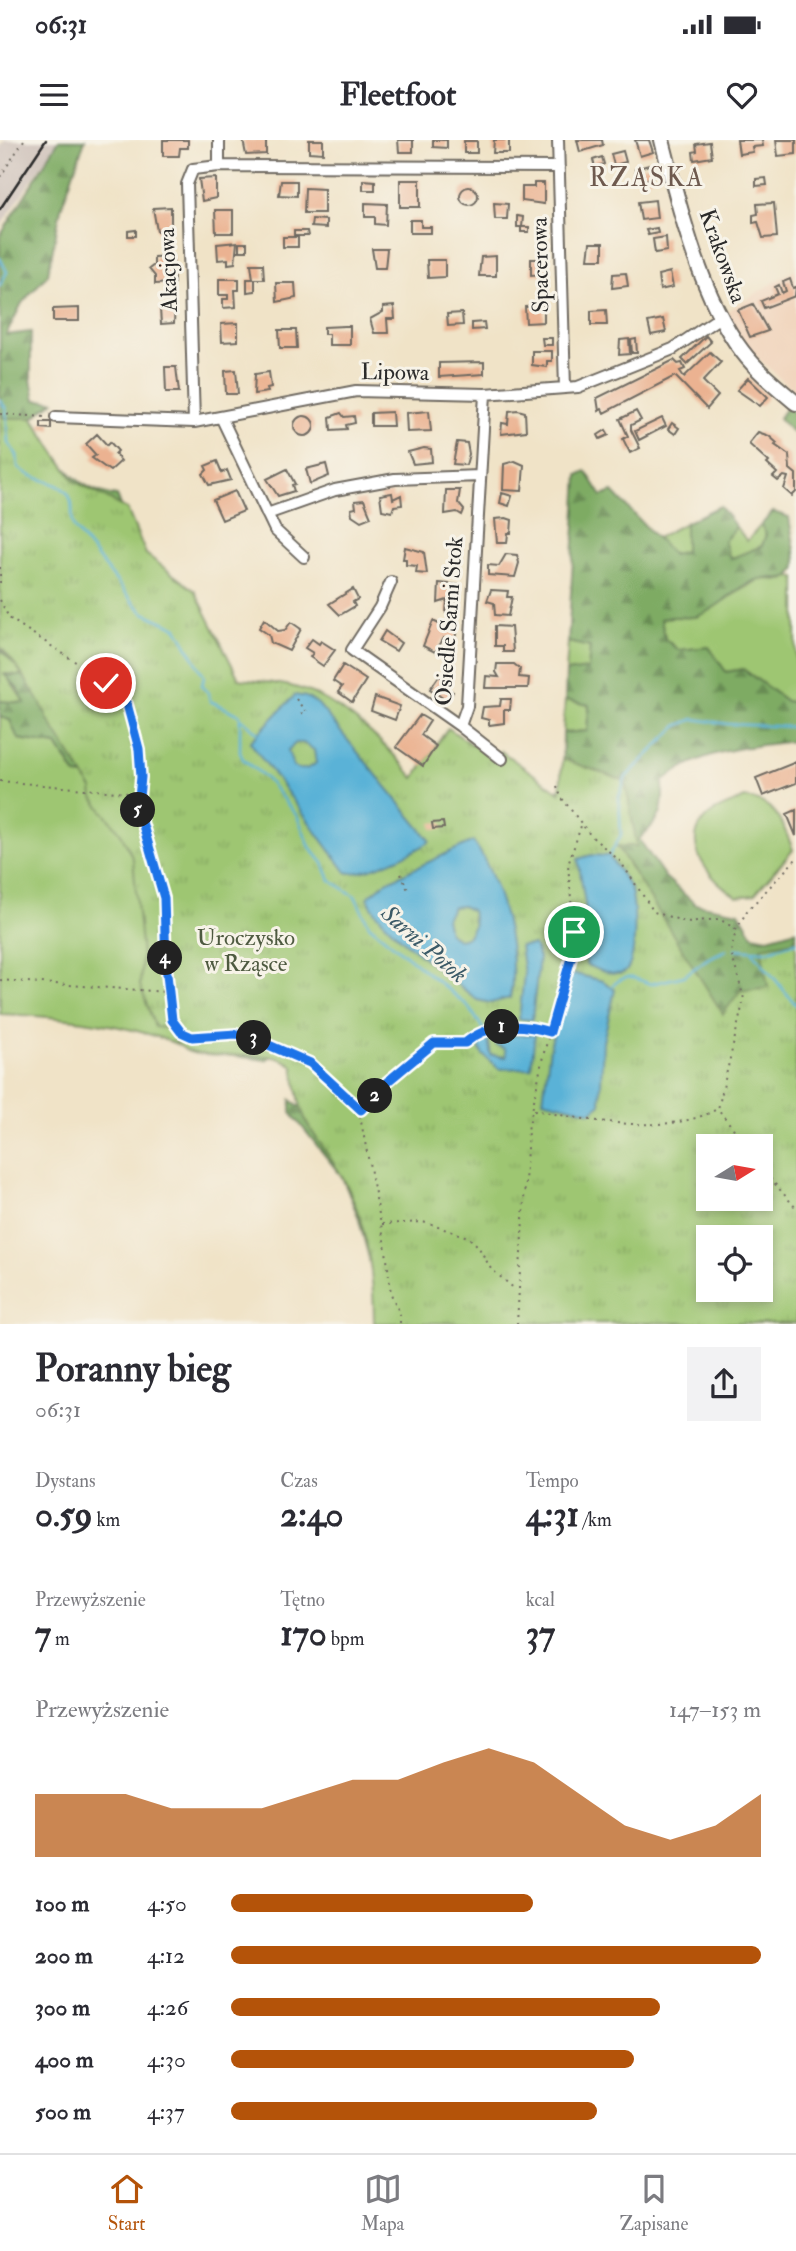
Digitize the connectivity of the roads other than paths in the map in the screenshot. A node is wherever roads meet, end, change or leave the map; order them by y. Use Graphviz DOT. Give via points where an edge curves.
graph roads {
  1 [pos="219,140"];
  2 [pos="558,140"];
  3 [pos="662,140"];
  4 [pos="219,166"];
  5 [pos="559,167"];
  6 [pos="720,317"];
  7 [pos="565,388"];
  8 [pos="485,394"];
  9 [pos="796,403"];
  10 [pos="56,417"];
  11 [pos="222,419"];
  12 [pos="194,422"];
  13 [pos="480,476"];
  14 [pos="267,514"];
  15 [pos="304,557"];
  16 [pos="391,582"];
  17 [pos="460,726"];
  18 [pos="502,759"];
  1 -- 4 [label="street"];
  2 -- 5 [label="street, Spacerowa"];
  3 -- 6 [label="street, Krakowska"];
  4 -- 5 [label="street"];
  4 -- 12 [label="street, Akacjowa" via="192,169 187,184"];
  5 -- 7 [label="street, Spacerowa"];
  6 -- 7 [label="street, Lipowa" via="655,357 579,387"];
  6 -- 9 [label="street, Krakowska" via="743,352"];
  7 -- 8 [label="street, Lipowa"];
  8 -- 11 [label="street, Lipowa" via="356,391"];
  8 -- 13 [label="street, Osiedle Sarni Stok"];
  10 -- 12 [label="street, Lipowa"];
  11 -- 12 [label="street, Lipowa"];
  11 -- 14 [label="street"];
  13 -- 14 [label="street" via="383,481 335,490"];
  13 -- 17 [label="street, Osiedle Sarni Stok" via="467,706"];
  14 -- 15 [label="street" via="275,530"];
  16 -- 17 [label="street, Osiedle Sarni Stok" via="352,650"];
  17 -- 18 [label="street"];
}
